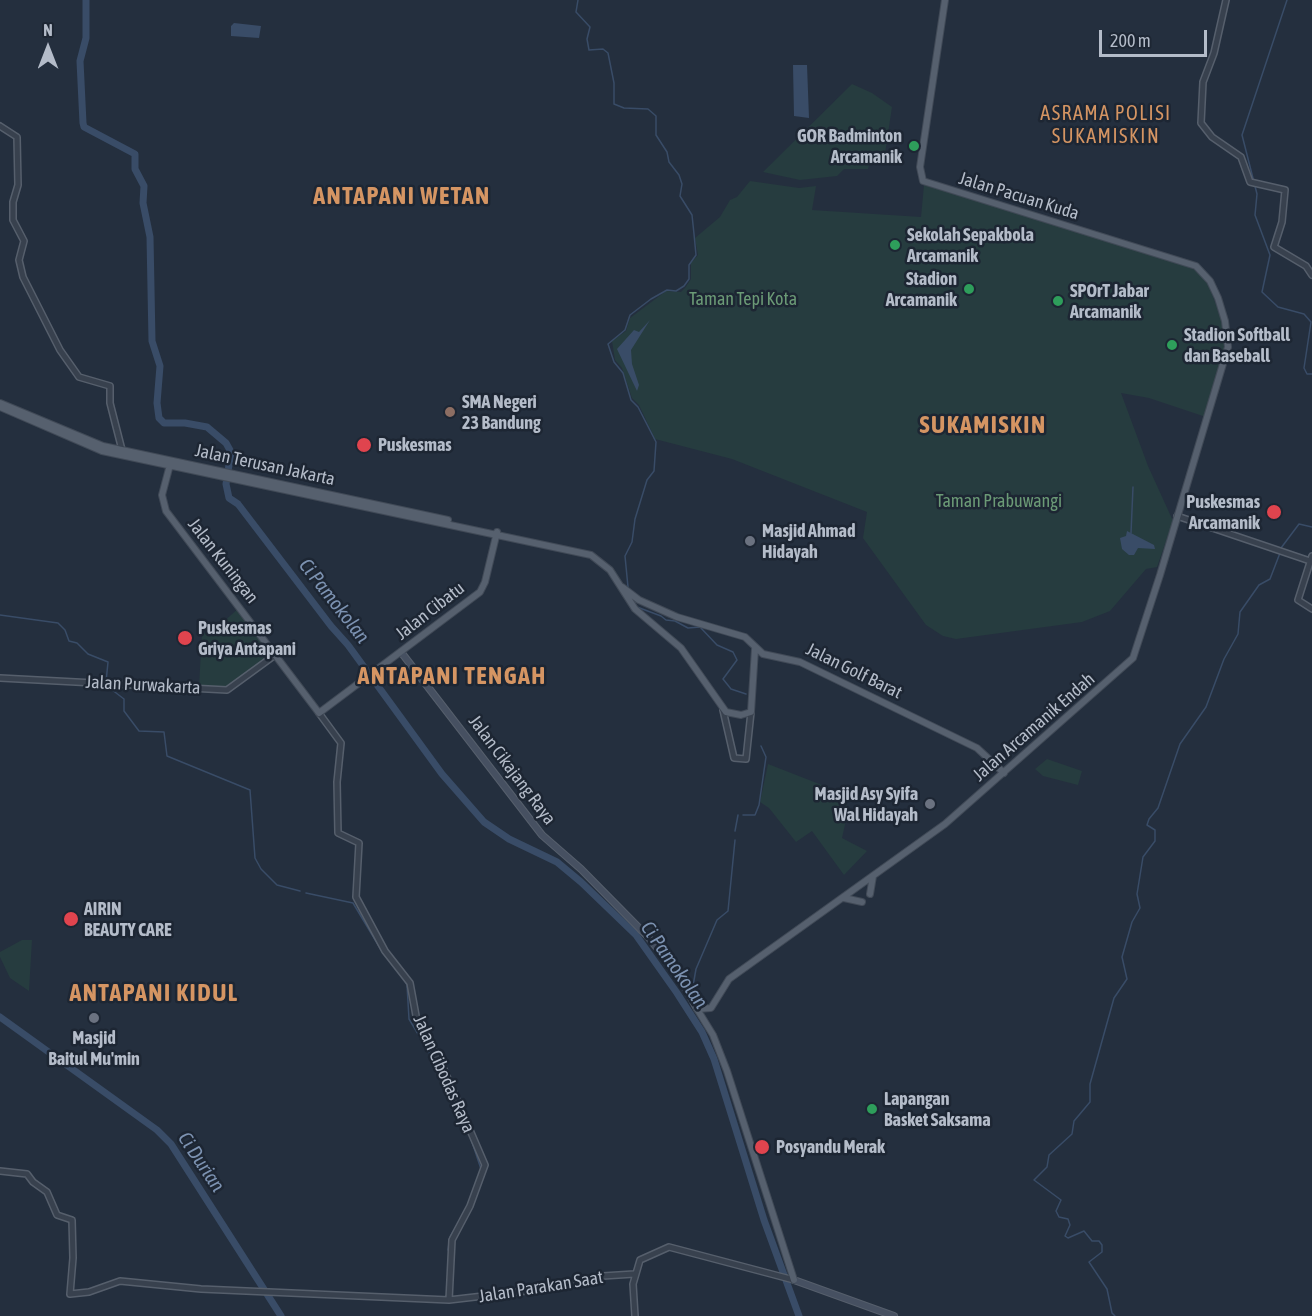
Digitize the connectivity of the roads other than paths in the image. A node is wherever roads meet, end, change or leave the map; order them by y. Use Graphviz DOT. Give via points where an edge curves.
graph roads {
  1 [pos="945,0"];
  2 [pos="1226,0"];
  3 [pos="0,126"];
  4 [pos="1312,275"];
  5 [pos="1228,347"];
  6 [pos="0,403"];
  7 [pos="0,407"];
  8 [pos="72,437"];
  9 [pos="122,450"];
  10 [pos="171,463"];
  11 [pos="1177,516"];
  12 [pos="496,534"];
  13 [pos="1311,559"];
  14 [pos="622,587"];
  15 [pos="634,597"];
  16 [pos="631,604"];
  17 [pos="1312,609"];
  18 [pos="756,649"];
  19 [pos="401,652"];
  20 [pos="275,655"];
  21 [pos="768,656"];
  22 [pos="757,663"];
  23 [pos="0,678"];
  24 [pos="723,710"];
  25 [pos="751,712"];
  26 [pos="319,713"];
  27 [pos="1004,773"];
  28 [pos="338,833"];
  29 [pos="874,876"];
  30 [pos="870,894"];
  31 [pos="843,898"];
  32 [pos="862,902"];
  33 [pos="697,1009"];
  34 [pos="0,1171"];
  35 [pos="634,1274"];
  36 [pos="793,1280"];
  37 [pos="449,1300"];
  38 [pos="635,1316"];
  39 [pos="894,1316"];
  1 -- 5 [label="main road, Jalan Pacuan Kuda" via="920,167 923,180 1196,266 1205,273 1218,298"];
  2 -- 4 [label="street" via="1203,82 1201,123 1237,153 1252,183 1285,189 1282,222 1274,247 1306,266"];
  3 -- 9 [label="street" via="17,138 18,185 13,220 24,241 19,260 23,277 60,350 79,377 110,386 110,403"];
  5 -- 11 [label="main road, Jalan Arcamanik Endah"];
  6 -- 8 [label="main road, Jalan Terusan Jakarta"];
  7 -- 8 [label="main road, Jalan Terusan Jakarta"];
  8 -- 9 [label="main road, Jalan Terusan Jakarta"];
  8 -- 10 [label="main road, Jalan Terusan Jakarta" via="102,451"];
  9 -- 10 [label="main road, Jalan Terusan Jakarta"];
  10 -- 12 [label="main road, Jalan Terusan Jakarta"];
  10 -- 20 [label="main road, Jalan Kuningan" via="162,495 163,507"];
  11 -- 13 [label="street"];
  11 -- 27 [label="main road, Jalan Arcamanik Endah" via="1133,658"];
  12 -- 14 [label="main road, Jalan Terusan Jakarta" via="599,559"];
  12 -- 19 [label="main road, Jalan Cibatu" via="483,588"];
  13 -- 17 [label="street" via="1299,598"];
  14 -- 15 [label="main road, Jalan Golf Barat"];
  14 -- 16 [label="main road, Jalan Terusan Jakarta"];
  15 -- 16 [label="main road"];
  15 -- 18 [label="main road, Jalan Golf Barat" via="677,617 745,637"];
  16 -- 24 [label="main road, Jalan Terusan Jakarta" via="681,648"];
  18 -- 21 [label="main road, Jalan Golf Barat"];
  18 -- 22 [label="main road"];
  19 -- 26 [label="main road, Jalan Cibatu"];
  19 -- 33 [label="main road, Jalan Cikajang Raya" via="542,835 649,938 678,974"];
  20 -- 23 [label="street, Jalan Purwakarta" via="226,690"];
  20 -- 26 [label="main road, Jalan Kuningan"];
  21 -- 22 [label="main road"];
  21 -- 27 [label="main road, Jalan Golf Barat" via="801,662 977,748"];
  22 -- 25 [label="main road"];
  24 -- 25 [label="main road" via="741,715"];
  24 -- 25 [label="street" via="734,758 746,759"];
  26 -- 28 [label="street, Jalan Kuningan" via="341,743"];
  27 -- 29 [label="main road, Jalan Arcamanik Endah" via="945,824"];
  28 -- 37 [label="street, Jalan Cibodas Raya" via="358,841 356,897 385,951 410,983 417,1021 442,1065 485,1165 452,1240"];
  29 -- 30 [label="main road"];
  29 -- 31 [label="main road, Jalan Arcamanik Endah"];
  31 -- 32 [label="main road"];
  31 -- 33 [label="main road, Jalan Arcamanik Endah" via="729,979 711,1008"];
  33 -- 36 [label="main road, Jalan Cikajang Raya" via="713,1035 727,1071"];
  34 -- 37 [label="street, Jalan Parakan Saat" via="27,1174 47,1192 57,1215 72,1220 70,1294 124,1282"];
  35 -- 36 [label="street" via="642,1259 674,1246"];
  35 -- 37 [label="street, Jalan Parakan Saat"];
  35 -- 38 [label="street"];
  36 -- 39 [label="main road"];
}
